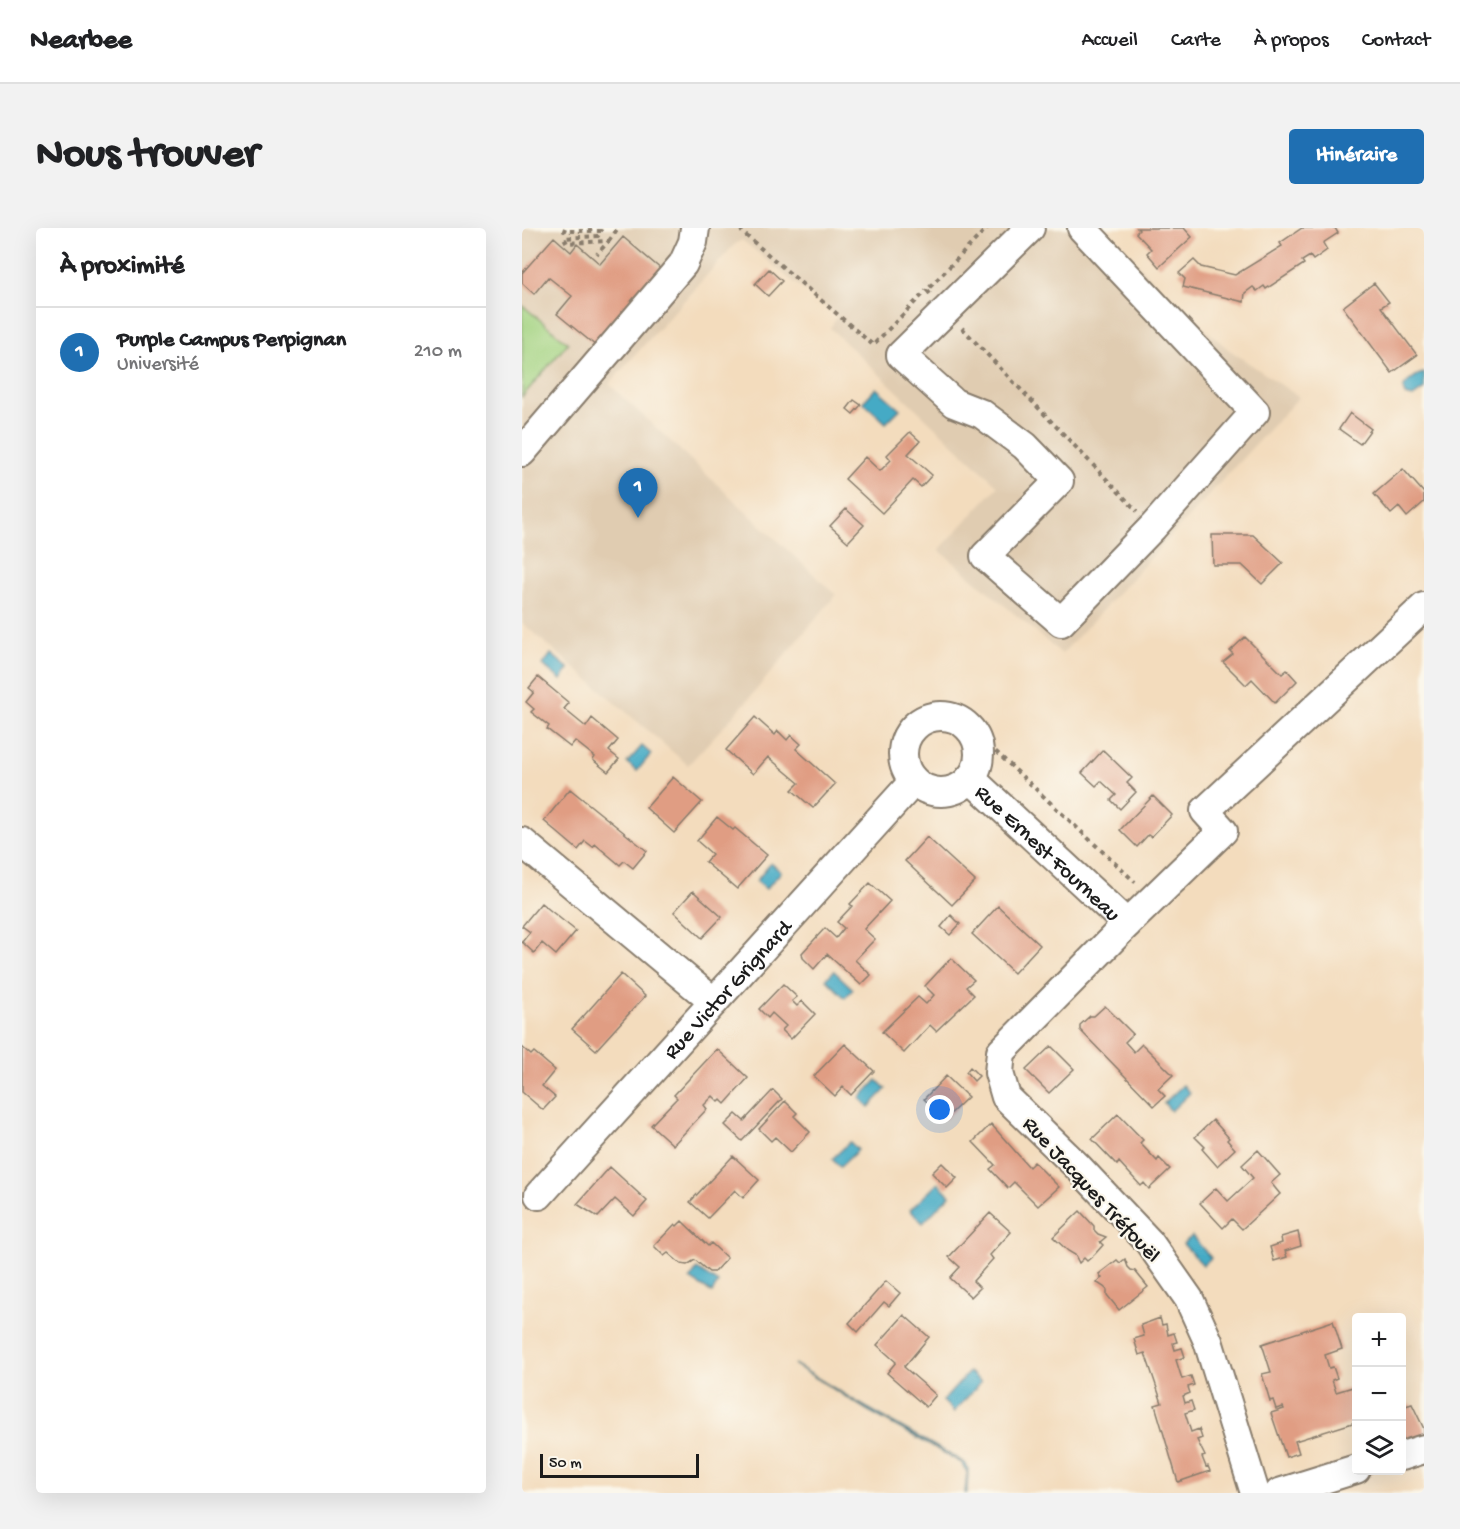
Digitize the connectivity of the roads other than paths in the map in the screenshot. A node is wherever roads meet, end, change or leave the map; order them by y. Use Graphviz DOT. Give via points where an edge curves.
graph roads {
  1 [pos="695,228"];
  2 [pos="1030,228"];
  3 [pos="1082,228"];
  4 [pos="522,452"];
  5 [pos="1424,607"];
  6 [pos="975,766"];
  7 [pos="914,781"];
  8 [pos="522,842"];
  9 [pos="1127,924"];
  10 [pos="714,1002"];
  11 [pos="540,1195"];
  12 [pos="1424,1449"];
  13 [pos="1406,1454"];
  14 [pos="1352,1470"];
  15 [pos="1255,1493"];
  16 [pos="1279,1493"];
  1 -- 4 [label="street" via="683,264"];
  2 -- 3 [label="street" via="901,355 954,403 982,414 1024,446 1059,481 985,556 1061,622 1153,527 1255,412"];
  5 -- 9 [label="street, Rue Jacques Tréfouël" via="1205,811 1223,831"];
  6 -- 7 [label="street" via="961,786 943,791 924,788"];
  6 -- 7 [label="street" via="978,742 972,731 963,722 939,715 916,725 903,746 906,771"];
  6 -- 9 [label="street, Rue Ernest Fourneau"];
  7 -- 10 [label="street, Rue Victor Grignard"];
  8 -- 10 [label="street"];
  9 -- 15 [label="street, Rue Jacques Tréfouël" via="1001,1052 999,1073 1006,1097 1149,1242 1189,1299 1208,1341"];
  10 -- 11 [label="street, Rue Victor Grignard"];
  12 -- 13 [label="street"];
  14 -- 16 [label="street"];
}
